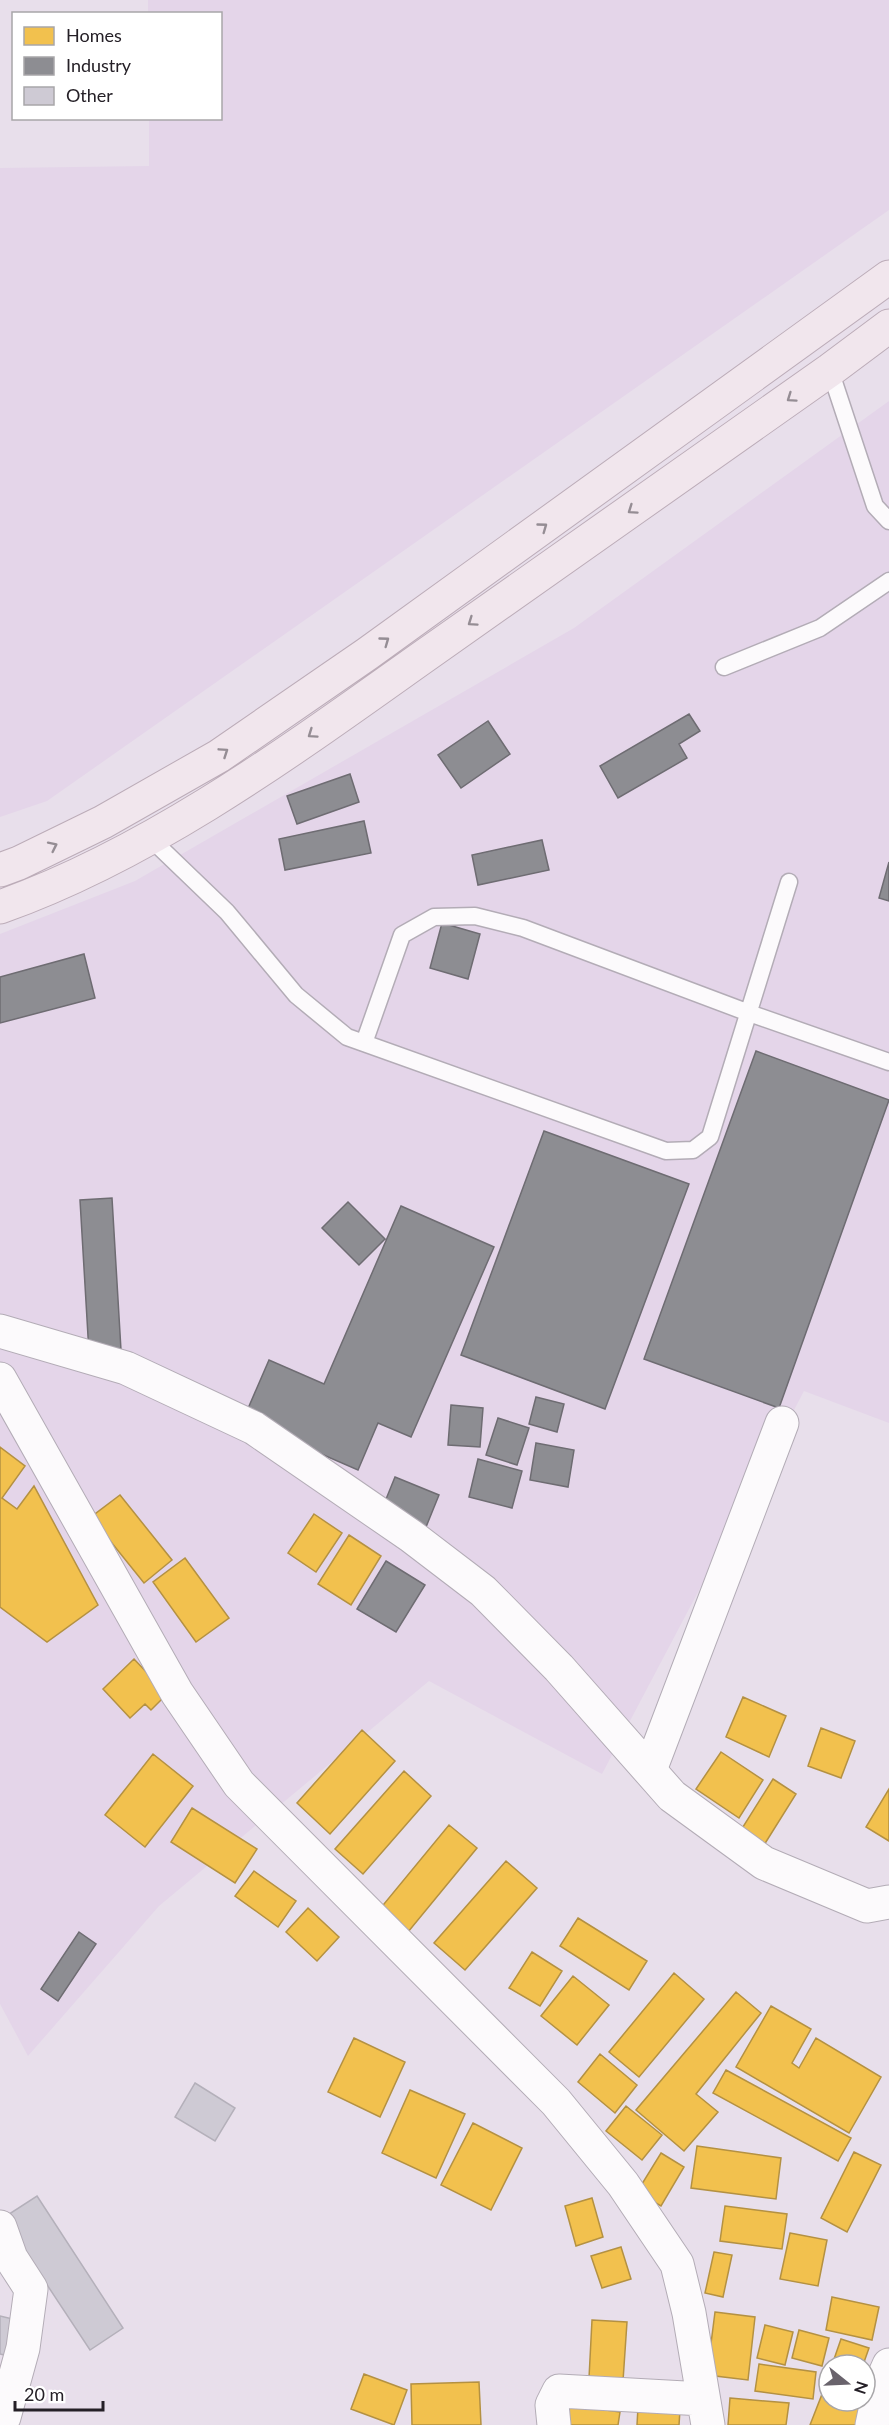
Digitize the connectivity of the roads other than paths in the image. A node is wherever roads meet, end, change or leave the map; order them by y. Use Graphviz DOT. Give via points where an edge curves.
graph roads {
  1 [pos="889,277"];
  2 [pos="889,326"];
  3 [pos="830,370"];
  4 [pos="889,521"];
  5 [pos="889,581"];
  6 [pos="724,667"];
  7 [pos="149,837"];
  8 [pos="0,870"];
  9 [pos="789,882"];
  10 [pos="0,907"];
  11 [pos="748,1013"];
  12 [pos="364,1043"];
  13 [pos="889,1062"];
  14 [pos="0,1331"];
  15 [pos="0,1379"];
  16 [pos="782,1423"];
  17 [pos="650,1770"];
  18 [pos="889,1902"];
  19 [pos="0,2227"];
  20 [pos="889,2365"];
  21 [pos="706,2412"];
  22 [pos="0,2420"];
  23 [pos="554,2425"];
  24 [pos="872,2425"];
  8 -- 1 [label="highway, one-way" via="103,822 219,756 367,654"];
  2 -- 3 [label="highway"];
  3 -- 4 [label="lane" via="875,506"];
  3 -- 7 [label="highway, one-way" via="238,786"];
  5 -- 6 [label="lane" via="820,628"];
  7 -- 10 [label="highway" via="32,896"];
  7 -- 12 [label="lane" via="227,912 296,995 347,1037"];
  9 -- 11 [label="lane"];
  11 -- 12 [label="lane" via="523,928 475,916 434,917 402,935"];
  11 -- 12 [label="lane" via="710,1137 693,1150 666,1151"];
  11 -- 13 [label="lane"];
  14 -- 17 [label="street" via="126,1368 254,1428 411,1536 483,1591 559,1668"];
  15 -- 21 [label="street" via="177,1693 239,1784 556,2102 623,2184 677,2264"];
  16 -- 17 [label="street"];
  17 -- 18 [label="street" via="672,1796 764,1863 867,1906"];
  19 -- 22 [label="street" via="11,2258 31,2289 23,2348"];
  20 -- 24 [label="street"];
  21 -- 23 [label="street" via="559,2391 552,2405"];
}
